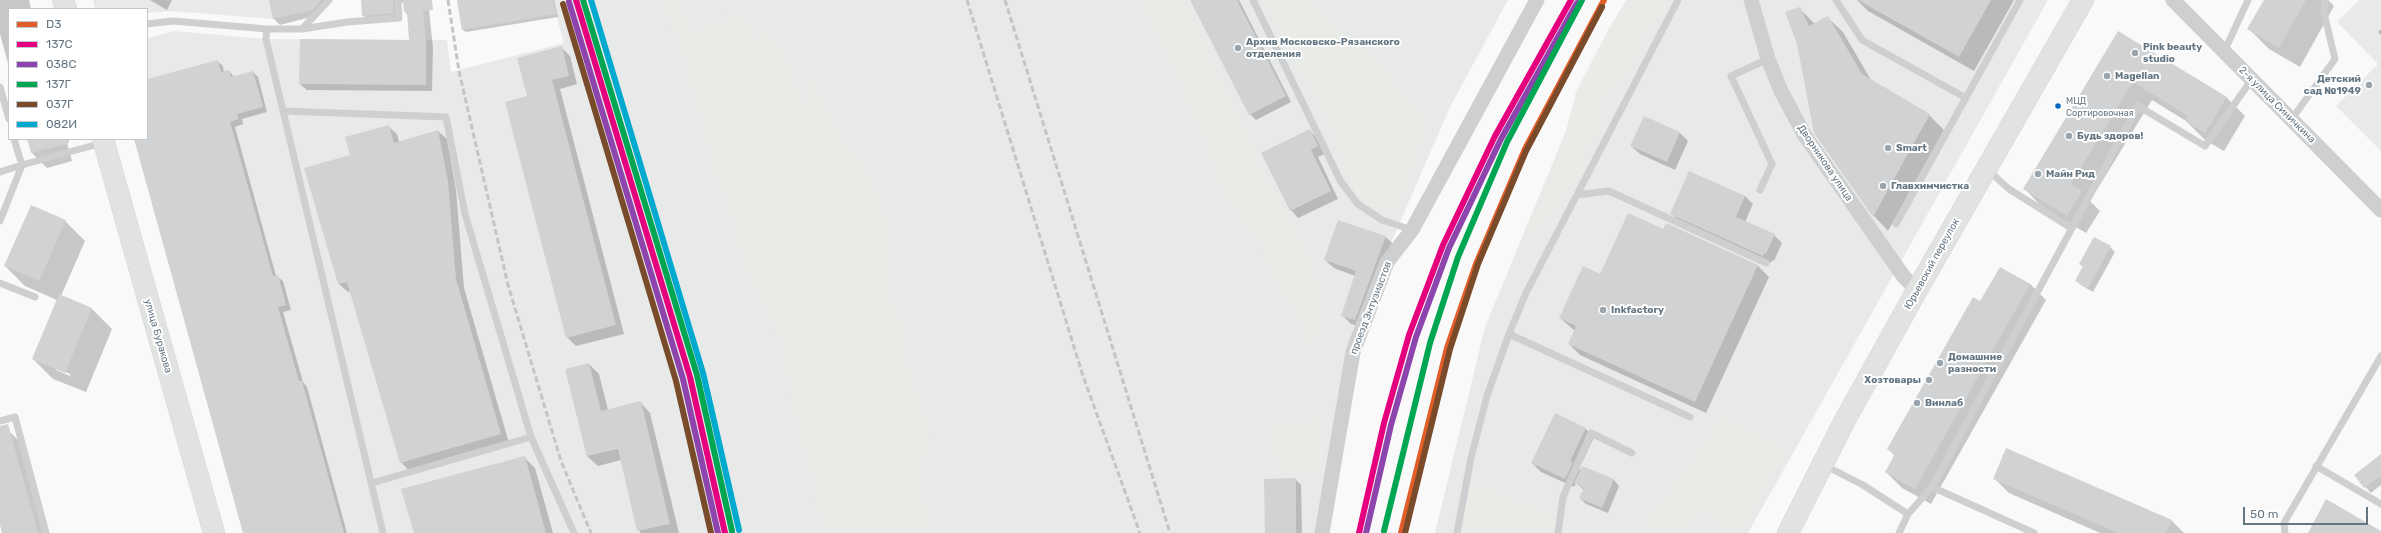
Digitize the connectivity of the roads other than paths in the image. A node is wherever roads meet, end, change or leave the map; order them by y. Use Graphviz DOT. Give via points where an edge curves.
graph roads {
  1 [pos="328,0"];
  2 [pos="398,0"];
  3 [pos="1253,0"];
  4 [pos="1537,0"];
  5 [pos="1678,0"];
  6 [pos="1751,0"];
  7 [pos="1836,0"];
  8 [pos="2020,0"];
  9 [pos="2083,0"];
  10 [pos="2173,0"];
  11 [pos="2248,0"];
  12 [pos="2325,0"];
  13 [pos="148,24"];
  14 [pos="267,29"];
  15 [pos="302,29"];
  16 [pos="2224,52"];
  17 [pos="1768,59"];
  18 [pos="2252,79"];
  19 [pos="0,87"];
  20 [pos="1966,98"];
  21 [pos="284,111"];
  22 [pos="8,116"];
  23 [pos="2292,120"];
  24 [pos="14,140"];
  25 [pos="103,141"];
  26 [pos="22,165"];
  27 [pos="1986,168"];
  28 [pos="0,172"];
  29 [pos="1760,190"];
  30 [pos="1577,196"];
  31 [pos="2381,210"];
  32 [pos="0,221"];
  33 [pos="1896,224"];
  34 [pos="2071,228"];
  35 [pos="1412,230"];
  36 [pos="1766,263"];
  37 [pos="0,283"];
  38 [pos="1917,290"];
  39 [pos="35,297"];
  40 [pos="1509,334"];
  41 [pos="2381,356"];
  42 [pos="1690,418"];
  43 [pos="0,421"];
  44 [pos="530,437"];
  45 [pos="1632,453"];
  46 [pos="1822,464"];
  47 [pos="2316,466"];
  48 [pos="372,483"];
  49 [pos="1932,487"];
  50 [pos="2381,504"];
  51 [pos="1908,514"];
  52 [pos="46,533"];
  53 [pos="214,533"];
  54 [pos="383,533"];
  55 [pos="574,533"];
  56 [pos="1322,533"];
  57 [pos="1456,533"];
  58 [pos="1558,533"];
  59 [pos="1788,533"];
  60 [pos="1899,533"];
  61 [pos="2034,533"];
  62 [pos="2285,533"];
  1 -- 15 [label="lane"];
  2 -- 15 [label="lane" via="399,18"];
  3 -- 35 [label="lane" via="1341,182 1358,204 1382,220"];
  4 -- 35 [label="street, проезд Энтузиастов"];
  5 -- 30 [label="lane"];
  6 -- 17 [label="street, Дворникова улица"];
  7 -- 20 [label="lane" via="1862,40"];
  8 -- 20 [label="lane"];
  9 -- 27 [label="street, Юрьевский переулок"];
  10 -- 16 [label="street, 2-я улица Синичкина"];
  11 -- 16 [label="lane"];
  12 -- 23 [label="lane" via="2324,13 2335,59"];
  13 -- 14 [label="lane" via="173,21"];
  14 -- 15 [label="lane"];
  14 -- 21 [label="lane" via="266,39"];
  16 -- 18 [label="street, 2-я улица Синичкина"];
  17 -- 29 [label="lane" via="1731,76 1772,164"];
  17 -- 38 [label="street, Дворникова улица" via="1781,91 1805,136 1904,277"];
  18 -- 23 [label="street, 2-я улица Синичкина"];
  18 -- 34 [label="lane" via="2206,146 2138,106"];
  19 -- 22 [label="lane"];
  20 -- 33 [label="lane"];
  21 -- 44 [label="lane" via="446,117 465,214"];
  21 -- 48 [label="lane"];
  23 -- 31 [label="street, 2-я улица Синичкина"];
  24 -- 26 [label="lane"];
  25 -- 26 [label="lane"];
  25 -- 53 [label="street, улица Буракова"];
  26 -- 28 [label="lane"];
  26 -- 32 [label="lane"];
  27 -- 34 [label="lane" via="2009,189"];
  27 -- 38 [label="street, Юрьевский переулок"];
  30 -- 36 [label="lane" via="1609,191"];
  30 -- 40 [label="lane" via="1526,293"];
  34 -- 49 [label="lane"];
  35 -- 56 [label="street, проезд Энтузиастов" via="1387,262 1353,352"];
  37 -- 39 [label="lane"];
  38 -- 46 [label="street, Юрьевский переулок"];
  40 -- 42 [label="lane"];
  40 -- 57 [label="lane" via="1486,396"];
  41 -- 47 [label="lane"];
  43 -- 52 [label="lane" via="15,417"];
  44 -- 48 [label="lane"];
  44 -- 55 [label="lane"];
  45 -- 58 [label="lane" via="1591,433 1563,496"];
  46 -- 51 [label="lane" via="1863,485"];
  46 -- 59 [label="street, Юрьевский переулок"];
  47 -- 50 [label="lane"];
  47 -- 62 [label="lane" via="2284,523"];
  48 -- 54 [label="lane"];
  49 -- 51 [label="lane"];
  49 -- 61 [label="lane"];
  51 -- 60 [label="lane"];
}
